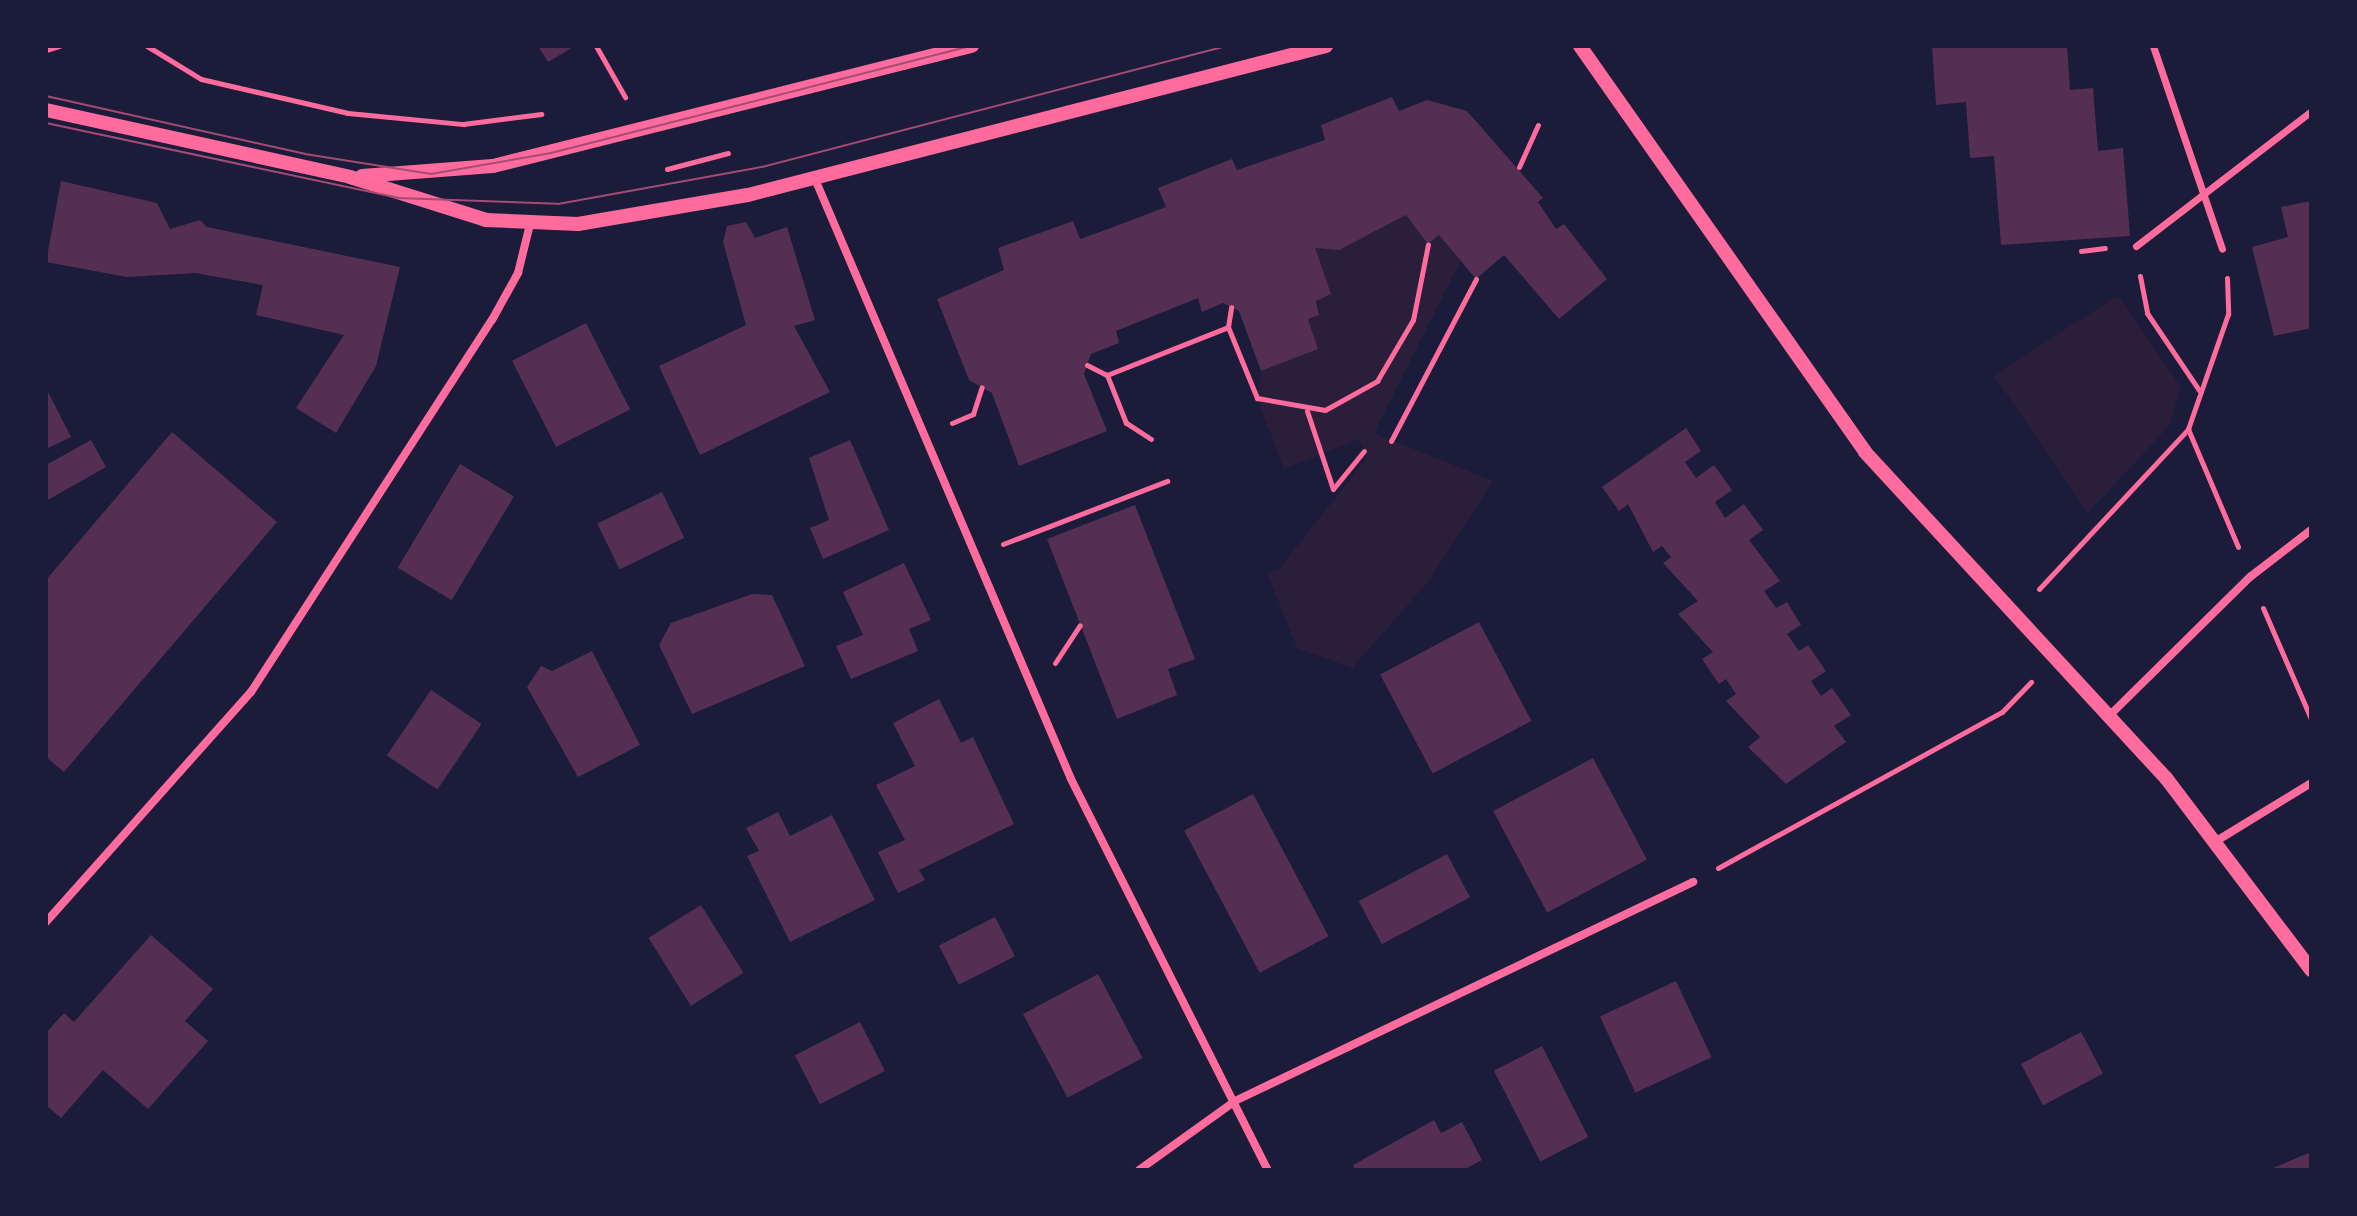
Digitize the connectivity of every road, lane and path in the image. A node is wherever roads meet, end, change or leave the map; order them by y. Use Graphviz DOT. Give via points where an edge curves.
graph roads {
  1 [pos="59,46"];
  2 [pos="147,46"];
  3 [pos="596,46"];
  4 [pos="972,46"];
  5 [pos="1326,46"];
  6 [pos="1580,46"];
  7 [pos="2153,46"];
  8 [pos="46,50"];
  9 [pos="642,97"];
  10 [pos="627,100"];
  11 [pos="613,102"];
  12 [pos="46,110"];
  13 [pos="558,111"];
  14 [pos="2311,111"];
  15 [pos="1538,125"];
  16 [pos="728,153"];
  17 [pos="681,166"];
  18 [pos="1519,167"];
  19 [pos="350,177"];
  20 [pos="815,179"];
  21 [pos="2203,195"];
  22 [pos="530,224"];
  23 [pos="1428,244"];
  24 [pos="2136,246"];
  25 [pos="2222,249"];
  26 [pos="2138,267"];
  27 [pos="1476,279"];
  28 [pos="1231,307"];
  29 [pos="1228,327"];
  30 [pos="1087,365"];
  31 [pos="1107,375"];
  32 [pos="982,387"];
  33 [pos="2199,391"];
  34 [pos="1307,411"];
  35 [pos="2188,429"];
  36 [pos="926,434"];
  37 [pos="1151,439"];
  38 [pos="1391,441"];
  39 [pos="1364,451"];
  40 [pos="1167,481"];
  41 [pos="2311,530"];
  42 [pos="1010,542"];
  43 [pos="2250,577"];
  44 [pos="2015,615"];
  45 [pos="1080,625"];
  46 [pos="2055,657"];
  47 [pos="1028,677"];
  48 [pos="2110,715"];
  49 [pos="2311,719"];
  50 [pos="2311,783"];
  51 [pos="2218,840"];
  52 [pos="1693,882"];
  53 [pos="46,922"];
  54 [pos="2311,970"];
  55 [pos="1235,1101"];
  56 [pos="1139,1170"];
  57 [pos="1268,1170"];
  1 -- 8 [label="path"];
  2 -- 13 [label="path" via="201,79 348,113 463,124"];
  3 -- 10 [label="path"];
  4 -- 19 [label="street" via="493,166"];
  5 -- 20 [label="street"];
  6 -- 44 [label="street" via="1814,386 1915,510"];
  7 -- 21 [label="street"];
  9 -- 10 [label="path"];
  10 -- 11 [label="path"];
  12 -- 19 [label="street"];
  14 -- 21 [label="street"];
  15 -- 18 [label="path"];
  16 -- 17 [label="path"];
  19 -- 22 [label="street" via="486,220"];
  20 -- 22 [label="street" via="617,219"];
  20 -- 36 [label="street"];
  21 -- 24 [label="street"];
  21 -- 25 [label="street"];
  22 -- 53 [label="street" via="518,273 492,320 251,692"];
  23 -- 34 [label="path" via="1413,320 1377,381 1325,410"];
  25 -- 33 [label="path" via="2228,314"];
  26 -- 33 [label="path" via="2147,313"];
  27 -- 38 [label="path"];
  28 -- 29 [label="path"];
  29 -- 31 [label="path"];
  29 -- 34 [label="path" via="1257,398"];
  30 -- 31 [label="path"];
  31 -- 37 [label="path" via="1126,423"];
  32 -- 36 [label="path" via="973,414"];
  33 -- 35 [label="path"];
  34 -- 39 [label="path" via="1333,489"];
  35 -- 43 [label="path"];
  35 -- 44 [label="path"];
  36 -- 47 [label="street"];
  40 -- 42 [label="path"];
  41 -- 43 [label="street"];
  43 -- 48 [label="street"];
  43 -- 49 [label="path"];
  44 -- 46 [label="street"];
  45 -- 47 [label="path" via="1065,657"];
  46 -- 48 [label="street"];
  46 -- 52 [label="path" via="2002,712"];
  47 -- 55 [label="street" via="1071,779"];
  48 -- 51 [label="street"];
  50 -- 51 [label="street"];
  51 -- 54 [label="street"];
  52 -- 55 [label="street"];
  55 -- 56 [label="street"];
  55 -- 57 [label="street"];
}
